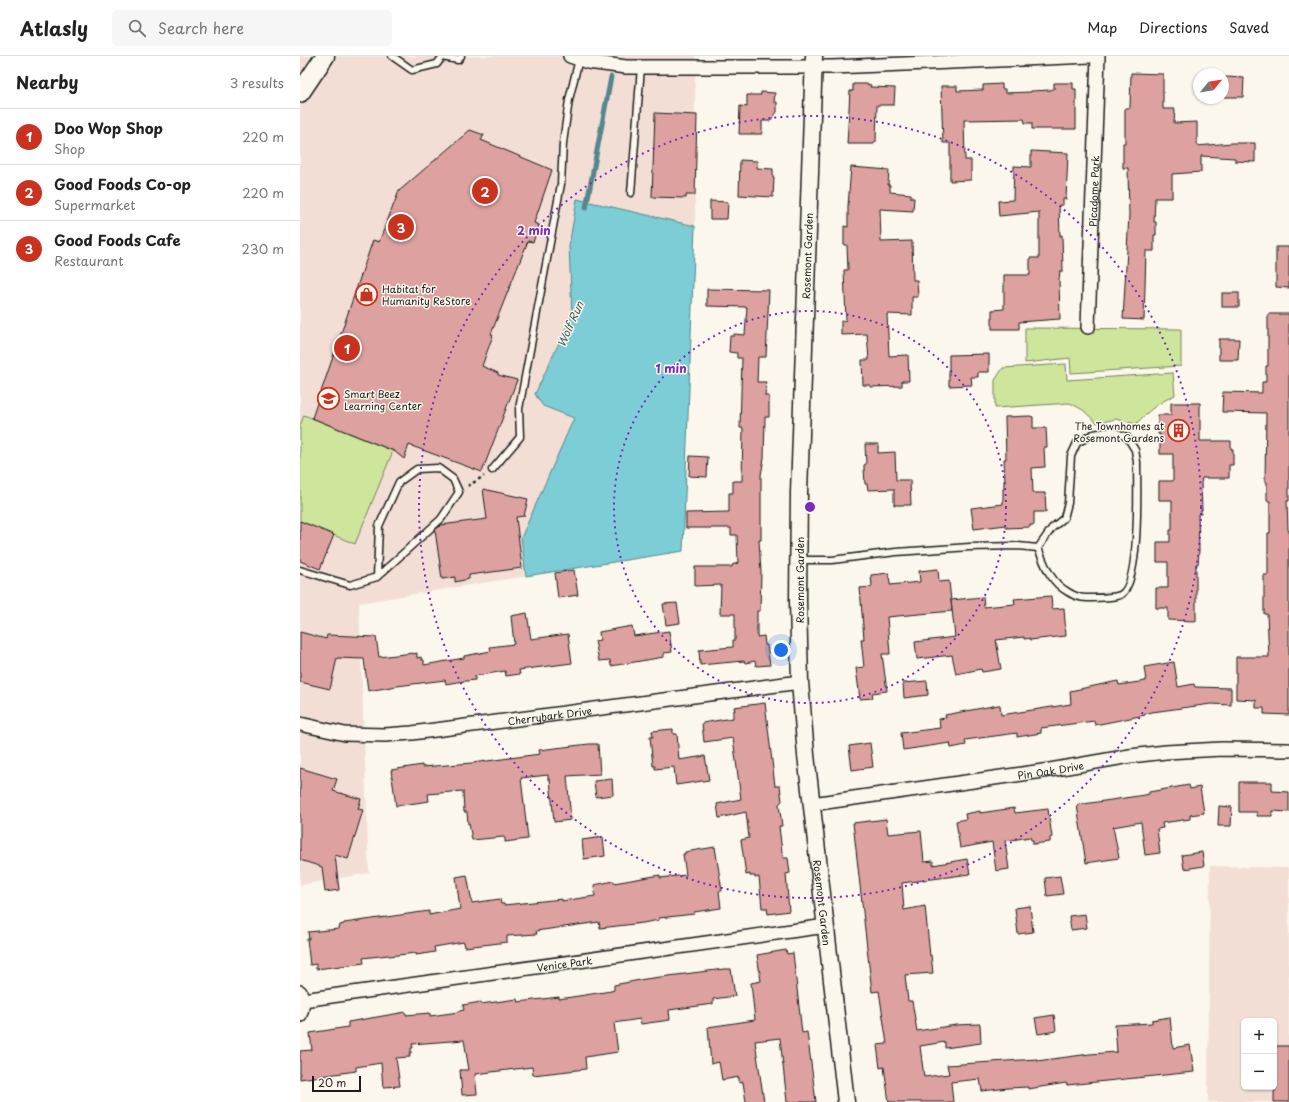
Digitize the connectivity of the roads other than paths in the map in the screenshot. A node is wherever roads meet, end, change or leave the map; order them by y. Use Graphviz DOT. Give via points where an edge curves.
graph roads {
  1 [pos="325,56"];
  2 [pos="392,56"];
  3 [pos="443,56"];
  4 [pos="462,56"];
  5 [pos="1091,56"];
  6 [pos="1098,56"];
  7 [pos="582,58"];
  8 [pos="814,62"];
  9 [pos="641,67"];
  10 [pos="300,93"];
  11 [pos="631,193"];
  12 [pos="1088,326"];
  13 [pos="492,470"];
  14 [pos="1038,548"];
  15 [pos="798,560"];
  16 [pos="300,570"];
  17 [pos="377,576"];
  18 [pos="800,682"];
  19 [pos="300,724"];
  20 [pos="1289,750"];
  21 [pos="812,804"];
  22 [pos="826,926"];
  23 [pos="302,996"];
  24 [pos="300,1015"];
  25 [pos="846,1102"];
  1 -- 10 [label="main road"];
  2 -- 3 [label="lane" via="412,70 437,64"];
  3 -- 4 [label="lane" via="458,60"];
  5 -- 8 [label="street" via="841,67"];
  6 -- 12 [label="street, Picadome Park"];
  7 -- 9 [label="street" via="626,67"];
  7 -- 13 [label="lane" via="569,100 561,184 519,409 520,437"];
  8 -- 9 [label="street"];
  8 -- 15 [label="street, Rosemont Garden"];
  9 -- 11 [label="lane"];
  14 -- 14 [label="lane" via="1050,577 1061,588 1078,598 1121,595 1126,589 1131,580 1136,539 1137,477 1135,450 1127,437 1112,431 1093,434 1077,443 1071,456 1068,503 1064,518 1052,528"];
  14 -- 15 [label="lane" via="970,547 832,560"];
  15 -- 18 [label="street, Rosemont Garden"];
  16 -- 17 [label="lane" via="350,585"];
  17 -- 17 [label="lane" via="441,519 459,492 453,479 438,468 417,469 399,482 379,526"];
  18 -- 19 [label="street, Cherrybark Drive" via="405,733 346,734"];
  18 -- 21 [label="street, Rosemont Garden"];
  20 -- 21 [label="street, Pin Oak Drive" via="1222,749 1130,756"];
  21 -- 22 [label="street, Rosemont Garden"];
  22 -- 23 [label="street, Venice Park"];
  22 -- 25 [label="street, Rosemont Garden"];
  23 -- 24 [label="street, Venice Park" via="303,1008"];
}
